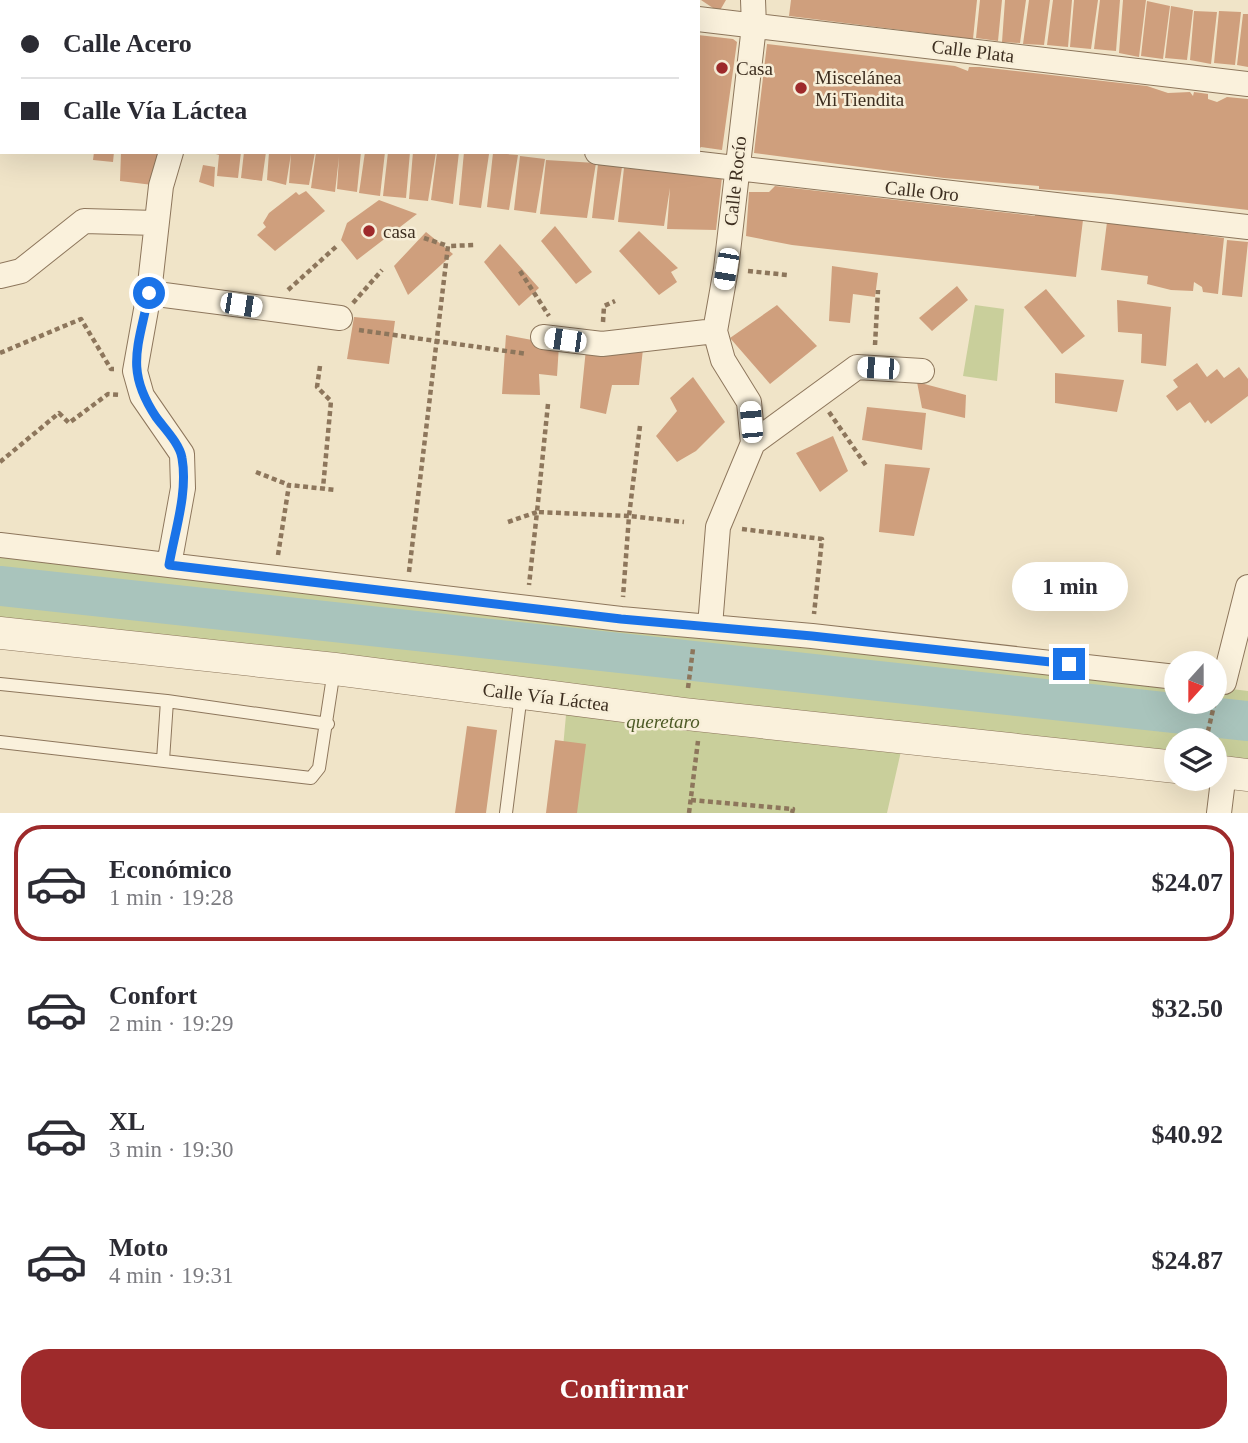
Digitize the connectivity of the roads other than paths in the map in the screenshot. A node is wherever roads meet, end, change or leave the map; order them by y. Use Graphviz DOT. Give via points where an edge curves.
graph roads {
  1 [pos="753,0"];
  2 [pos="700,19"];
  3 [pos="754,26"];
  4 [pos="1248,84"];
  5 [pos="171,154"];
  6 [pos="612,154"];
  7 [pos="736,170"];
  8 [pos="156,223"];
  9 [pos="1248,227"];
  10 [pos="0,276"];
  11 [pos="149,293"];
  12 [pos="340,318"];
  13 [pos="715,331"];
  14 [pos="554,338"];
  15 [pos="922,371"];
  16 [pos="753,443"];
  17 [pos="0,545"];
  18 [pos="169,565"];
  19 [pos="1248,587"];
  20 [pos="710,626"];
  21 [pos="0,634"];
  22 [pos="334,669"];
  23 [pos="1164,676"];
  24 [pos="1229,683"];
  25 [pos="0,684"];
  26 [pos="521,694"];
  27 [pos="167,701"];
  28 [pos="328,724"];
  29 [pos="0,742"];
  30 [pos="163,760"];
  31 [pos="1164,765"];
  32 [pos="1229,773"];
  33 [pos="506,813"];
  34 [pos="1219,813"];
  1 -- 3 [label="street, Calle Rocío"];
  2 -- 3 [label="street, Calle Plata"];
  3 -- 4 [label="street, Calle Plata"];
  3 -- 7 [label="street, Calle Rocío"];
  5 -- 8 [label="street"];
  6 -- 7 [label="street, Calle Oro"];
  7 -- 9 [label="street, Calle Oro"];
  7 -- 13 [label="street, Calle Rocío"];
  8 -- 10 [label="street" via="84,221 21,271"];
  8 -- 11 [label="street"];
  11 -- 12 [label="street"];
  11 -- 18 [label="street" via="135,371 142,396 181,454 183,488"];
  13 -- 14 [label="street" via="602,344"];
  13 -- 16 [label="street, Calle Rocío" via="723,360 749,402"];
  15 -- 16 [label="street" via="857,367"];
  16 -- 20 [label="street" via="718,527"];
  17 -- 18 [label="street"];
  18 -- 20 [label="street"];
  19 -- 24 [label="street"];
  20 -- 23 [label="street"];
  21 -- 22 [label="street, Calle Vía Láctea"];
  22 -- 26 [label="street, Calle Vía Láctea"];
  22 -- 28 [label="lane"];
  25 -- 27 [label="lane"];
  26 -- 31 [label="street, Calle Vía Láctea"];
  26 -- 33 [label="lane"];
  27 -- 28 [label="lane"];
  27 -- 30 [label="lane"];
  28 -- 30 [label="lane" via="319,768 311,778"];
  29 -- 30 [label="lane"];
  32 -- 34 [label="street"];
}
